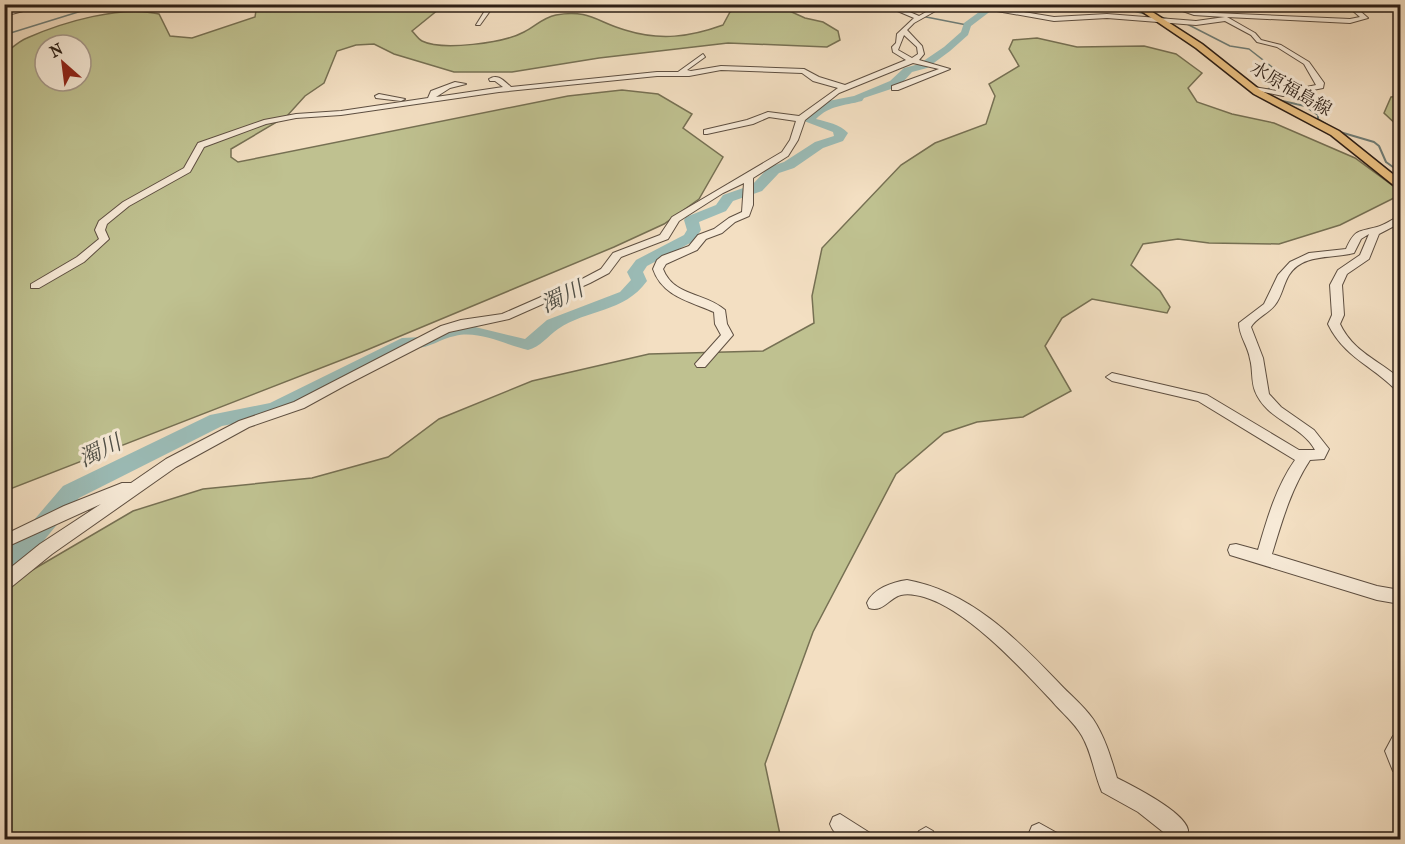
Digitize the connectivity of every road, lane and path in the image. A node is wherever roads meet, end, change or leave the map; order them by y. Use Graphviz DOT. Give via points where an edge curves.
graph roads {
  1 [pos="47,4"];
  2 [pos="510,4"];
  3 [pos="648,4"];
  4 [pos="707,4"];
  5 [pos="884,4"];
  6 [pos="945,4"];
  7 [pos="960,4"];
  8 [pos="1134,4"];
  9 [pos="1166,4"];
  10 [pos="1348,4"];
  11 [pos="490,7"];
  12 [pos="4,14"];
  13 [pos="907,14"];
  14 [pos="891,15"];
  15 [pos="1209,15"];
  16 [pos="923,17"];
  17 [pos="1159,21"];
  18 [pos="1203,22"];
  19 [pos="478,24"];
  20 [pos="902,38"];
  21 [pos="703,57"];
  22 [pos="921,62"];
  23 [pos="708,70"];
  24 [pos="492,79"];
  25 [pos="462,84"];
  26 [pos="843,87"];
  27 [pos="895,88"];
  28 [pos="509,89"];
  29 [pos="1254,90"];
  30 [pos="1283,94"];
  31 [pos="379,96"];
  32 [pos="432,100"];
  33 [pos="412,102"];
  34 [pos="1274,102"];
  35 [pos="801,120"];
  36 [pos="707,132"];
  37 [pos="749,177"];
  38 [pos="1401,185"];
  39 [pos="1401,219"];
  40 [pos="1377,230"];
  41 [pos="34,286"];
  42 [pos="701,364"];
  43 [pos="1112,377"];
  44 [pos="1401,386"];
  45 [pos="1305,456"];
  46 [pos="137,484"];
  47 [pos="4,542"];
  48 [pos="1236,550"];
  49 [pos="1263,558"];
  50 [pos="4,583"];
  51 [pos="1401,597"];
  52 [pos="875,603"];
  53 [pos="1401,743"];
  54 [pos="1401,764"];
  55 [pos="840,824"];
  56 [pos="863,840"];
  57 [pos="1176,840"];
  1 -- 12 [label="street"];
  2 -- 11 [label="street"];
  3 -- 4 [label="street" via="696,8"];
  5 -- 13 [label="street"];
  6 -- 16 [label="street"];
  7 -- 17 [label="street" via="1054,19 1107,16"];
  8 -- 17 [label="main road, 水原福島線"];
  9 -- 15 [label="street"];
  10 -- 15 [label="street" via="1364,19"];
  11 -- 19 [label="street"];
  13 -- 14 [label="street"];
  13 -- 16 [label="street"];
  15 -- 18 [label="street"];
  16 -- 20 [label="street" via="903,30"];
  17 -- 18 [label="street"];
  17 -- 29 [label="main road, 水原福島線"];
  18 -- 30 [label="street" via="1226,19 1258,40 1279,46 1307,63 1320,86"];
  20 -- 22 [label="street" via="922,50"];
  20 -- 22 [label="street" via="895,51"];
  21 -- 23 [label="street" via="681,71"];
  22 -- 26 [label="street"];
  22 -- 27 [label="street" via="946,69"];
  23 -- 26 [label="street" via="796,70"];
  23 -- 28 [label="street"];
  24 -- 28 [label="street"];
  25 -- 32 [label="street" via="434,93"];
  26 -- 35 [label="street"];
  28 -- 32 [label="street"];
  29 -- 30 [label="street"];
  29 -- 34 [label="main road, 水原福島線"];
  30 -- 34 [label="street" via="1286,99"];
  31 -- 33 [label="street"];
  32 -- 33 [label="street"];
  33 -- 41 [label="street" via="280,118 201,145 187,170 126,204 102,223 104,239 100,244 73,266"];
  34 -- 38 [label="main road, 水原福島線" via="1335,133"];
  35 -- 36 [label="street" via="768,114"];
  35 -- 37 [label="street" via="785,154"];
  37 -- 42 [label="street" via="746,214 702,237 693,248 660,262 662,280 672,290 719,310 728,335"];
  37 -- 46 [label="street" via="675,219 664,237 617,255 605,271 586,281 506,317 445,329 328,392 244,424"];
  39 -- 40 [label="street"];
  40 -- 44 [label="street" via="1365,257 1342,272 1336,285 1338,315 1334,324 1354,353"];
  40 -- 45 [label="street" via="1360,234 1350,250 1307,257 1286,270 1269,305 1245,322 1256,354 1263,395 1316,438 1322,449 1319,455"];
  43 -- 45 [label="street" via="1202,398 1296,455"];
  45 -- 49 [label="street" via="1291,477"];
  46 -- 47 [label="street" via="69,510"];
  46 -- 50 [label="street"];
  48 -- 49 [label="street"];
  49 -- 51 [label="street"];
  52 -- 57 [label="street" via="898,588 922,589 977,619 1085,723 1098,745 1108,785 1164,816 1178,831"];
  53 -- 54 [label="street" via="1395,751"];
  55 -- 56 [label="street"];
}
